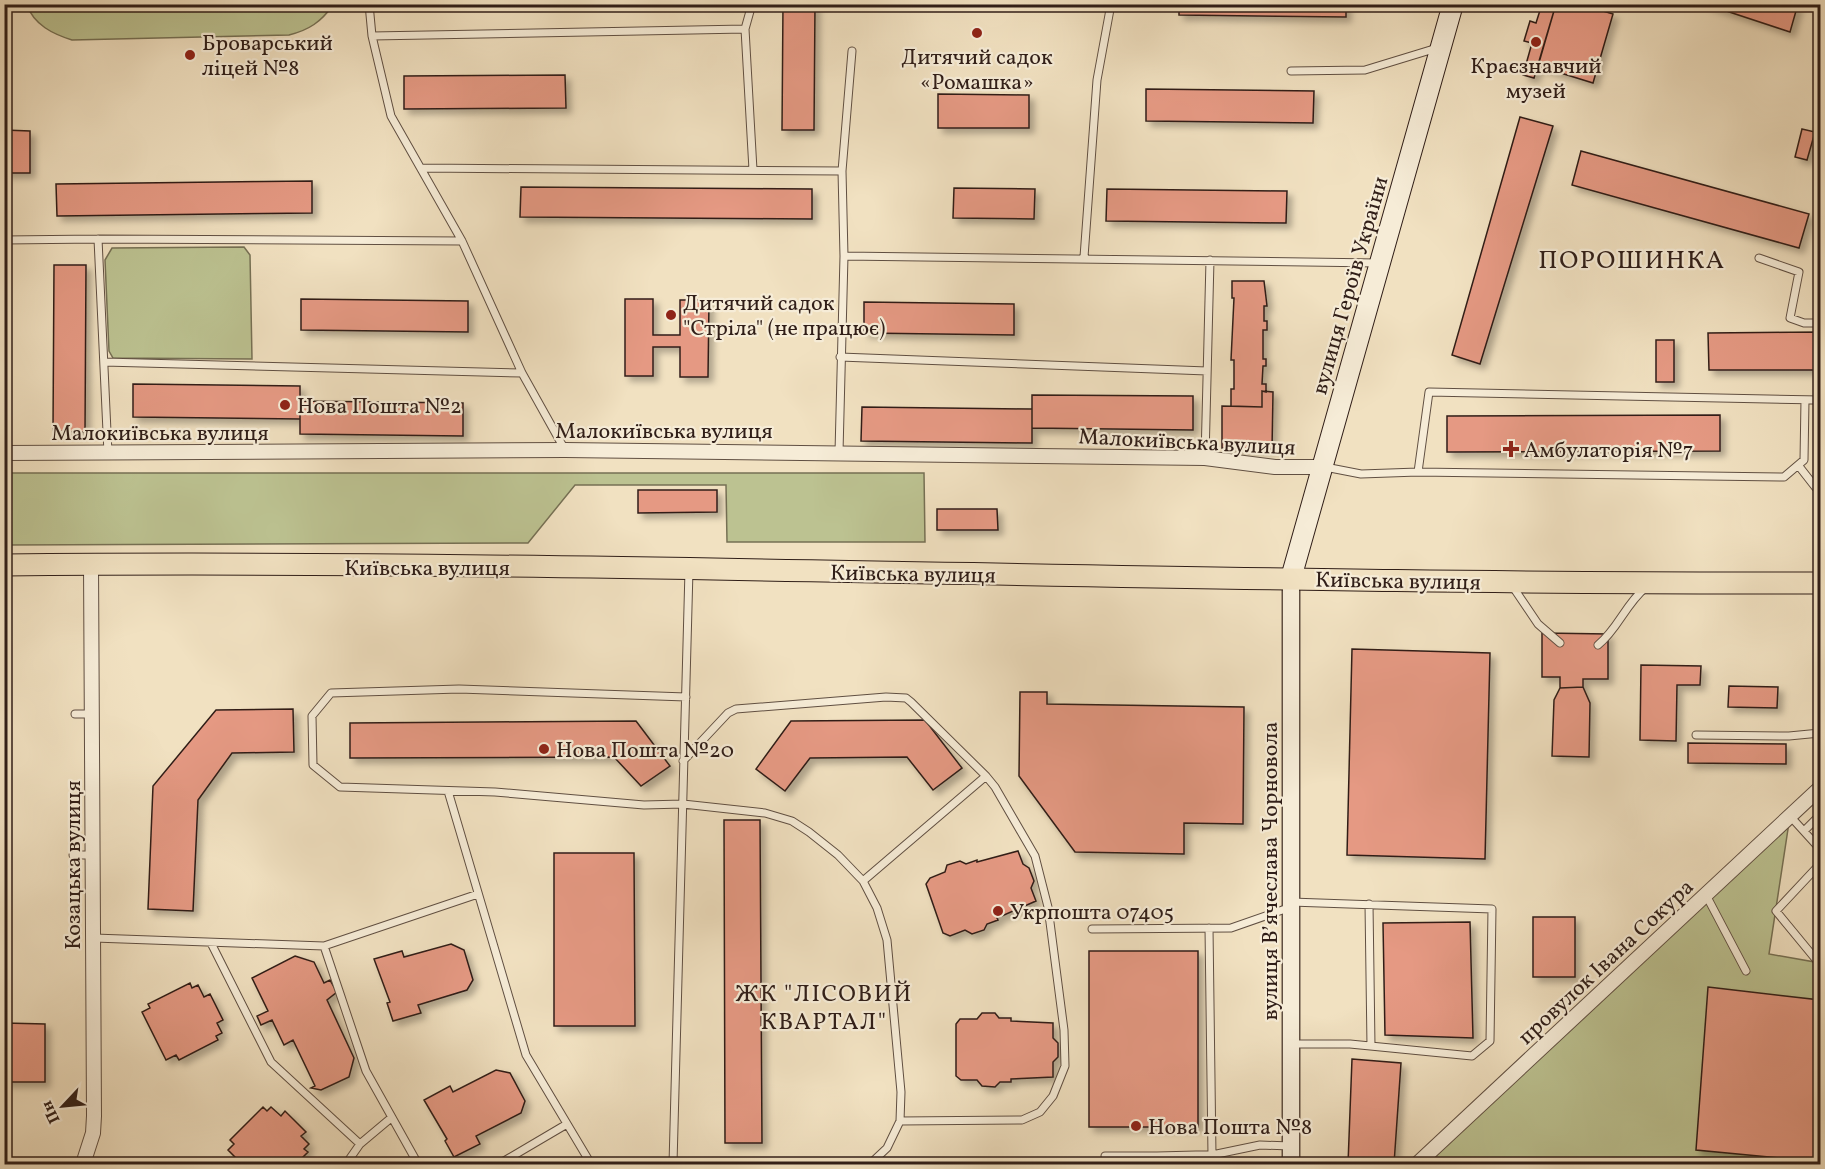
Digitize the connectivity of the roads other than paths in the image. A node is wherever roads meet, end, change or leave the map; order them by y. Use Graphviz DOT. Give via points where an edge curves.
graph roads {
  1 [pos="369,4"];
  2 [pos="752,4"];
  3 [pos="1112,4"];
  4 [pos="1453,4"];
  5 [pos="745,29"];
  6 [pos="372,36"];
  7 [pos="1440,48"];
  8 [pos="852,51"];
  9 [pos="1292,71"];
  10 [pos="420,168"];
  11 [pos="753,170"];
  12 [pos="842,171"];
  13 [pos="98,239"];
  14 [pos="4,240"];
  15 [pos="462,241"];
  16 [pos="844,256"];
  17 [pos="1084,257"];
  18 [pos="1759,258"];
  19 [pos="1209,260"];
  20 [pos="1380,263"];
  21 [pos="1821,323"];
  22 [pos="840,357"];
  23 [pos="104,362"];
  24 [pos="1207,371"];
  25 [pos="522,373"];
  26 [pos="1805,400"];
  27 [pos="1821,400"];
  28 [pos="565,450"];
  29 [pos="839,452"];
  30 [pos="4,453"];
  31 [pos="108,453"];
  32 [pos="1205,458"];
  33 [pos="1798,465"];
  34 [pos="1323,467"];
  35 [pos="1418,472"];
  36 [pos="1821,489"];
  37 [pos="91,564"];
  38 [pos="4,565"];
  39 [pos="689,570"];
  40 [pos="1292,578"];
  41 [pos="1510,582"];
  42 [pos="1650,583"];
  43 [pos="1821,583"];
  44 [pos="1560,643"];
  45 [pos="1598,645"];
  46 [pos="686,698"];
  47 [pos="75,714"];
  48 [pos="92,714"];
  49 [pos="1821,733"];
  50 [pos="1696,735"];
  51 [pos="683,761"];
  52 [pos="986,776"];
  53 [pos="1821,788"];
  54 [pos="448,791"];
  55 [pos="683,804"];
  56 [pos="1821,815"];
  57 [pos="1790,816"];
  58 [pos="1804,831"];
  59 [pos="1821,849"];
  60 [pos="73,855"];
  61 [pos="93,855"];
  62 [pos="1821,864"];
  63 [pos="863,881"];
  64 [pos="478,894"];
  65 [pos="1706,895"];
  66 [pos="1291,904"];
  67 [pos="1369,904"];
  68 [pos="1209,928"];
  69 [pos="1092,929"];
  70 [pos="94,938"];
  71 [pos="211,943"];
  72 [pos="324,946"];
  73 [pos="1821,960"];
  74 [pos="1746,971"];
  75 [pos="1291,1044"];
  76 [pos="1371,1046"];
  77 [pos="391,1119"];
  78 [pos="900,1121"];
  79 [pos="567,1124"];
  80 [pos="360,1144"];
  81 [pos="1291,1146"];
  82 [pos="1196,1155"];
  83 [pos="1212,1155"];
  84 [pos="1105,1156"];
  85 [pos="1157,1156"];
  86 [pos="83,1164"];
  87 [pos="346,1164"];
  88 [pos="418,1164"];
  89 [pos="499,1164"];
  90 [pos="591,1164"];
  91 [pos="673,1164"];
  92 [pos="870,1164"];
  93 [pos="1157,1164"];
  94 [pos="1196,1164"];
  95 [pos="1291,1164"];
  96 [pos="1417,1164"];
  1 -- 6 [label="lane"];
  2 -- 5 [label="lane"];
  3 -- 17 [label="lane" via="1096,80"];
  4 -- 7 [label="main road, вулиця Героїв України"];
  5 -- 6 [label="lane"];
  5 -- 11 [label="lane"];
  6 -- 10 [label="lane" via="392,116"];
  7 -- 9 [label="lane" via="1365,70"];
  7 -- 20 [label="main road, вулиця Героїв України"];
  8 -- 12 [label="lane"];
  10 -- 11 [label="lane"];
  10 -- 15 [label="lane"];
  11 -- 12 [label="lane"];
  12 -- 16 [label="lane"];
  13 -- 14 [label="lane"];
  13 -- 15 [label="lane"];
  13 -- 23 [label="lane"];
  15 -- 25 [label="lane"];
  16 -- 17 [label="lane"];
  16 -- 22 [label="lane"];
  17 -- 19 [label="lane"];
  18 -- 21 [label="lane" via="1799,272 1790,318"];
  19 -- 20 [label="lane"];
  19 -- 24 [label="lane"];
  20 -- 34 [label="main road, вулиця Героїв України"];
  22 -- 24 [label="lane"];
  22 -- 29 [label="lane"];
  23 -- 25 [label="lane"];
  23 -- 31 [label="lane"];
  24 -- 32 [label="lane"];
  25 -- 28 [label="lane"];
  26 -- 27 [label="lane"];
  26 -- 33 [label="lane" via="1804,460"];
  26 -- 35 [label="lane" via="1429,392"];
  28 -- 29 [label="street, Малокиївська вулиця"];
  28 -- 31 [label="street, Малокиївська вулиця"];
  29 -- 32 [label="street, Малокиївська вулиця"];
  30 -- 31 [label="street, Малокиївська вулиця"];
  32 -- 34 [label="street, Малокиївська вулиця" via="1275,467"];
  33 -- 35 [label="lane" via="1784,477"];
  33 -- 36 [label="lane"];
  34 -- 35 [label="lane" via="1361,474"];
  34 -- 40 [label="main road, вулиця Героїв України"];
  37 -- 38 [label="main road, Київська вулиця"];
  37 -- 39 [label="main road, Київська вулиця"];
  37 -- 48 [label="street, Козацька вулиця"];
  39 -- 40 [label="main road, Київська вулиця"];
  39 -- 46 [label="lane"];
  40 -- 41 [label="main road, Київська вулиця"];
  40 -- 66 [label="street, вулиця Вʼячеслава Чорновола"];
  41 -- 42 [label="main road, Київська вулиця"];
  41 -- 44 [label="lane" via="1538,624"];
  42 -- 43 [label="main road, Київська вулиця"];
  42 -- 45 [label="lane" via="1629,603 1610,635"];
  46 -- 51 [label="lane"];
  46 -- 54 [label="lane" via="459,689 331,693 312,716 313,765 340,787"];
  47 -- 48 [label="lane"];
  48 -- 61 [label="street, Козацька вулиця"];
  49 -- 50 [label="lane"];
  51 -- 52 [label="lane" via="736,709 906,698"];
  51 -- 55 [label="lane"];
  52 -- 63 [label="lane"];
  52 -- 78 [label="lane" via="1035,856 1048,907 1065,1066 1053,1096 1040,1112 1022,1120"];
  53 -- 57 [label="street, провулок Івана Сокура"];
  54 -- 55 [label="lane" via="644,805"];
  54 -- 64 [label="lane"];
  55 -- 63 [label="lane" via="765,813 792,821 838,855"];
  55 -- 91 [label="lane"];
  56 -- 58 [label="lane"];
  57 -- 58 [label="lane"];
  57 -- 65 [label="street, провулок Івана Сокура"];
  58 -- 59 [label="lane"];
  60 -- 61 [label="lane"];
  61 -- 70 [label="street, Козацька вулиця"];
  62 -- 73 [label="lane" via="1776,911 1818,963"];
  63 -- 78 [label="lane" via="877,908 888,949 902,1092"];
  64 -- 72 [label="lane"];
  64 -- 79 [label="lane" via="526,1055"];
  65 -- 74 [label="lane"];
  65 -- 96 [label="street, провулок Івана Сокура"];
  66 -- 67 [label="lane"];
  66 -- 68 [label="lane" via="1231,928"];
  66 -- 75 [label="street, вулиця Вʼячеслава Чорновола"];
  67 -- 76 [label="lane"];
  67 -- 76 [label="lane" via="1492,909 1490,1041 1472,1056"];
  68 -- 69 [label="lane"];
  68 -- 83 [label="lane"];
  70 -- 71 [label="lane"];
  70 -- 86 [label="street, Козацька вулиця" via="94,1116"];
  71 -- 72 [label="lane"];
  71 -- 80 [label="lane" via="271,1062"];
  72 -- 77 [label="lane" via="366,1071"];
  75 -- 76 [label="lane"];
  75 -- 81 [label="street, вулиця Вʼячеслава Чорновола"];
  77 -- 80 [label="lane"];
  77 -- 88 [label="lane"];
  78 -- 92 [label="lane" via="887,1148"];
  79 -- 89 [label="lane"];
  79 -- 90 [label="lane"];
  80 -- 87 [label="lane"];
  81 -- 83 [label="lane" via="1260,1145"];
  81 -- 95 [label="street, вулиця Вʼячеслава Чорновола"];
  82 -- 83 [label="lane"];
  82 -- 85 [label="lane"];
  82 -- 94 [label="lane"];
  84 -- 85 [label="lane"];
  85 -- 93 [label="lane"];
}
